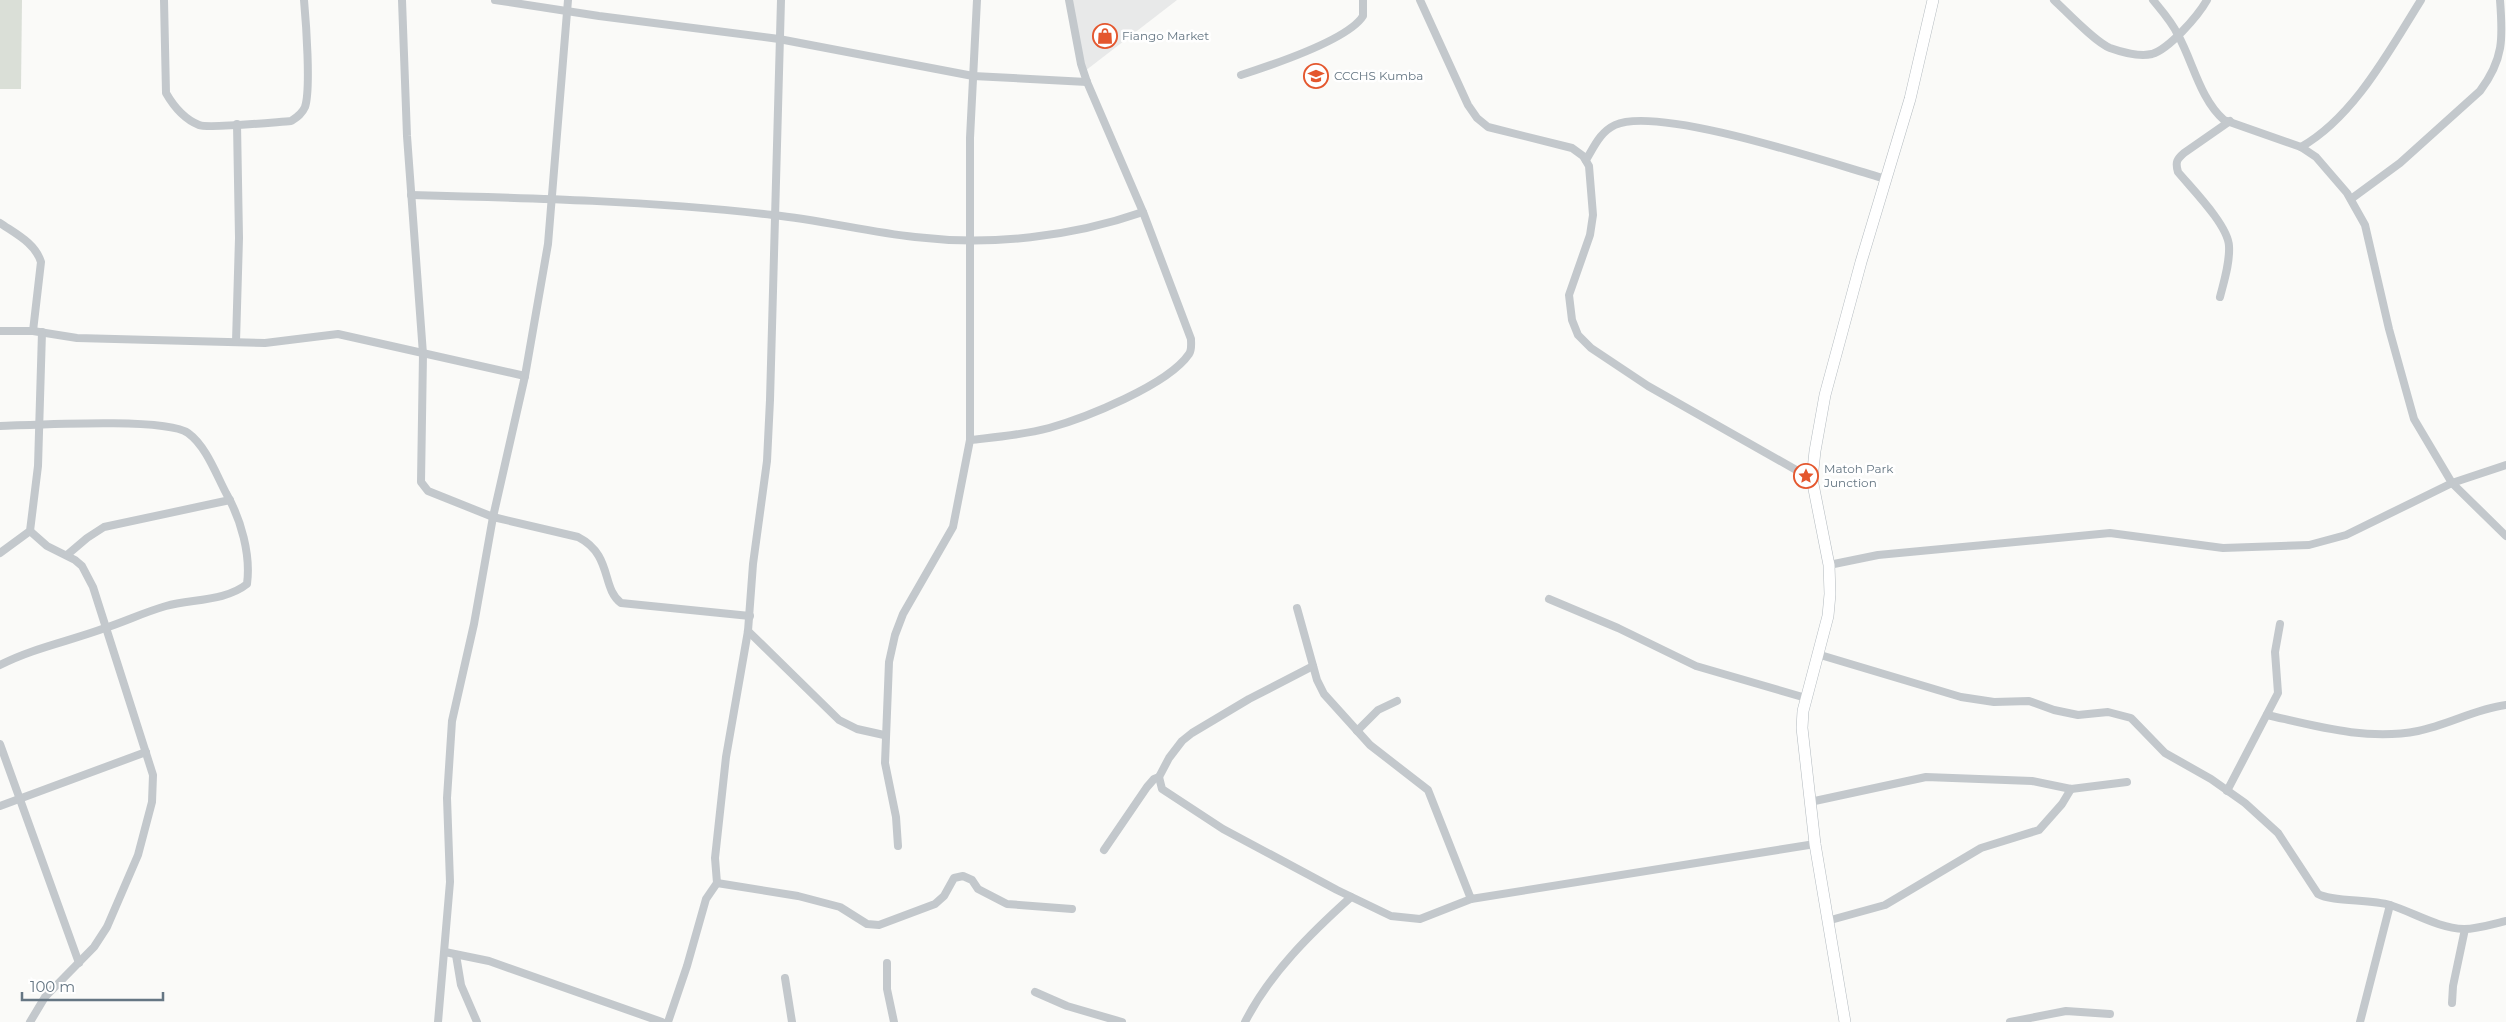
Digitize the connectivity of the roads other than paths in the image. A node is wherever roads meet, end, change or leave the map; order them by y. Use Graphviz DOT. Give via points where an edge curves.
graph roads {
  1 [pos="164,0"];
  2 [pos="304,0"];
  3 [pos="402,0"];
  4 [pos="495,0"];
  5 [pos="568,0"];
  6 [pos="781,0"];
  7 [pos="976,0"];
  8 [pos="1069,0"];
  9 [pos="1363,0"];
  10 [pos="1420,0"];
  11 [pos="1933,0"];
  12 [pos="2054,0"];
  13 [pos="2153,0"];
  14 [pos="2207,0"];
  15 [pos="2421,0"];
  16 [pos="2500,0"];
  17 [pos="567,11"];
  18 [pos="2178,34"];
  19 [pos="780,39"];
  20 [pos="1240,75"];
  21 [pos="973,76"];
  22 [pos="1087,82"];
  23 [pos="2230,121"];
  24 [pos="237,124"];
  25 [pos="2301,147"];
  26 [pos="1586,160"];
  27 [pos="1886,179"];
  28 [pos="411,195"];
  29 [pos="553,199"];
  30 [pos="2351,199"];
  31 [pos="1143,212"];
  32 [pos="774,215"];
  33 [pos="0,223"];
  34 [pos="969,242"];
  35 [pos="2220,297"];
  36 [pos="0,331"];
  37 [pos="33,331"];
  38 [pos="42,332"];
  39 [pos="236,342"];
  40 [pos="423,354"];
  41 [pos="525,376"];
  42 [pos="40,425"];
  43 [pos="0,426"];
  44 [pos="970,440"];
  45 [pos="2506,465"];
  46 [pos="1812,479"];
  47 [pos="2452,483"];
  48 [pos="230,500"];
  49 [pos="493,517"];
  50 [pos="30,531"];
  51 [pos="2506,536"];
  52 [pos="0,553"];
  53 [pos="67,555"];
  54 [pos="1829,565"];
  55 [pos="1549,599"];
  56 [pos="1296,608"];
  57 [pos="750,616"];
  58 [pos="2280,624"];
  59 [pos="105,628"];
  60 [pos="748,631"];
  61 [pos="1817,654"];
  62 [pos="0,665"];
  63 [pos="1313,666"];
  64 [pos="1806,698"];
  65 [pos="1397,701"];
  66 [pos="2506,705"];
  67 [pos="2267,715"];
  68 [pos="1357,731"];
  69 [pos="884,735"];
  70 [pos="0,744"];
  71 [pos="146,752"];
  72 [pos="1160,777"];
  73 [pos="2127,782"];
  74 [pos="2071,789"];
  75 [pos="2227,791"];
  76 [pos="20,798"];
  77 [pos="1810,802"];
  78 [pos="0,806"];
  79 [pos="1815,844"];
  80 [pos="898,846"];
  81 [pos="1104,850"];
  82 [pos="717,883"];
  83 [pos="1351,897"];
  84 [pos="1471,899"];
  85 [pos="2390,905"];
  86 [pos="1072,909"];
  87 [pos="1827,921"];
  88 [pos="2506,921"];
  89 [pos="2465,929"];
  90 [pos="444,952"];
  91 [pos="456,955"];
  92 [pos="79,963"];
  93 [pos="887,963"];
  94 [pos="785,978"];
  95 [pos="1035,992"];
  96 [pos="2452,1004"];
  97 [pos="2110,1014"];
  98 [pos="30,1022"];
  99 [pos="438,1022"];
  100 [pos="477,1022"];
  101 [pos="662,1022"];
  102 [pos="668,1022"];
  103 [pos="792,1022"];
  104 [pos="894,1022"];
  105 [pos="1122,1022"];
  106 [pos="1245,1022"];
  107 [pos="1841,1022"];
  108 [pos="1845,1022"];
  109 [pos="2010,1022"];
  110 [pos="2360,1022"];
  1 -- 24 [label="street" via="166,93 173,106 201,126"];
  2 -- 24 [label="street" via="307,92 304,108 291,121"];
  3 -- 28 [label="street"];
  4 -- 17 [label="street"];
  5 -- 17 [label="street"];
  6 -- 19 [label="street"];
  7 -- 21 [label="street"];
  8 -- 22 [label="street"];
  9 -- 20 [label="street" via="1363,16 1351,30 1293,57"];
  10 -- 26 [label="street" via="1477,118 1488,127 1572,148"];
  11 -- 27 [label="main road" via="1910,99"];
  12 -- 18 [label="street" via="2110,48 2144,55 2154,53"];
  13 -- 18 [label="street"];
  14 -- 18 [label="street"];
  15 -- 25 [label="street" via="2381,63 2340,117"];
  16 -- 30 [label="street" via="2503,36 2500,53 2480,91 2400,163"];
  17 -- 19 [label="street"];
  17 -- 29 [label="street"];
  18 -- 23 [label="street" via="2210,103 2218,114"];
  19 -- 21 [label="street"];
  19 -- 32 [label="street"];
  21 -- 22 [label="street"];
  21 -- 34 [label="street"];
  22 -- 31 [label="street"];
  23 -- 25 [label="street"];
  23 -- 35 [label="street" via="2184,153 2176,164 2178,172 2228,240 2228,263"];
  24 -- 39 [label="street" via="239,238"];
  25 -- 30 [label="street" via="2316,158"];
  26 -- 27 [label="street" via="1606,131 1625,122 1639,120 1714,130"];
  26 -- 46 [label="street" via="1593,215 1590,235 1569,295 1572,320 1578,335 1591,348 1648,386"];
  27 -- 46 [label="main road" via="1825,395"];
  28 -- 29 [label="street"];
  28 -- 40 [label="street"];
  29 -- 32 [label="street"];
  29 -- 41 [label="street"];
  30 -- 47 [label="street" via="2364,225 2408,404"];
  31 -- 34 [label="street" via="1100,226 1063,233"];
  31 -- 44 [label="street" via="1191,339 1190,354 1148,386 1077,418 1025,433"];
  32 -- 34 [label="street"];
  32 -- 57 [label="street" via="767,461 753,564"];
  33 -- 37 [label="street" via="30,244 41,262"];
  34 -- 44 [label="street"];
  36 -- 37 [label="street"];
  37 -- 38 [label="street"];
  38 -- 39 [label="street" via="78,338"];
  38 -- 42 [label="street"];
  39 -- 40 [label="street" via="265,343 338,334"];
  40 -- 41 [label="street"];
  40 -- 49 [label="street" via="421,482 428,491"];
  41 -- 49 [label="street"];
  42 -- 43 [label="street"];
  42 -- 48 [label="street" via="148,424 175,427 188,433 200,446"];
  42 -- 50 [label="street"];
  44 -- 69 [label="street" via="953,527 903,614 895,635 888,662"];
  45 -- 47 [label="street"];
  46 -- 54 [label="main road"];
  47 -- 51 [label="street"];
  47 -- 54 [label="street" via="2346,535 2309,545 2223,548 2110,533 1878,555"];
  48 -- 53 [label="street" via="104,528"];
  48 -- 59 [label="street" via="241,530 249,570 247,584 237,592 148,611"];
  49 -- 57 [label="street" via="578,537 590,543 620,604"];
  49 -- 90 [label="street" via="452,721 447,798 450,882"];
  50 -- 52 [label="street"];
  50 -- 53 [label="street" via="47,546"];
  53 -- 59 [label="street" via="86,573"];
  54 -- 61 [label="main road" via="1828,616"];
  55 -- 64 [label="street" via="1696,666"];
  56 -- 63 [label="street"];
  57 -- 60 [label="street"];
  58 -- 67 [label="street" via="2275,652 2278,693"];
  59 -- 62 [label="street"];
  59 -- 71 [label="street"];
  60 -- 69 [label="street" via="839,720 857,729"];
  60 -- 82 [label="street" via="726,757 715,858"];
  61 -- 64 [label="main road"];
  61 -- 75 [label="street" via="1961,697 1994,702 2029,701 2078,715 2108,712 2131,718 2166,753"];
  63 -- 68 [label="street" via="1324,694"];
  63 -- 72 [label="street" via="1192,733 1173,752"];
  64 -- 77 [label="main road" via="1802,728"];
  65 -- 68 [label="street" via="1378,710"];
  66 -- 67 [label="street" via="2473,712 2420,731 2377,735 2327,729"];
  67 -- 75 [label="street"];
  68 -- 84 [label="street" via="1428,790"];
  69 -- 80 [label="street"];
  70 -- 76 [label="street"];
  71 -- 76 [label="street"];
  71 -- 92 [label="street" via="154,788 138,855 107,926"];
  72 -- 81 [label="street" via="1147,787"];
  72 -- 83 [label="street" via="1162,789 1207,819"];
  73 -- 74 [label="street"];
  74 -- 77 [label="street" via="2032,781 1926,777"];
  74 -- 87 [label="street" via="2039,830 1981,848 1886,905"];
  75 -- 85 [label="street" via="2245,803 2285,841 2318,894"];
  76 -- 78 [label="street"];
  76 -- 92 [label="street"];
  77 -- 79 [label="main road"];
  79 -- 84 [label="street"];
  79 -- 87 [label="main road"];
  82 -- 86 [label="street" via="840,906 867,924 878,925 935,904 944,896 954,878 963,876 972,880 978,889 1006,904"];
  82 -- 102 [label="street" via="706,899"];
  83 -- 84 [label="street" via="1391,916 1420,919"];
  83 -- 106 [label="street" via="1303,943 1262,992"];
  85 -- 89 [label="street" via="2443,926"];
  85 -- 110 [label="street"];
  87 -- 108 [label="main road"];
  88 -- 89 [label="street"];
  89 -- 96 [label="street"];
  90 -- 91 [label="street"];
  90 -- 99 [label="street"];
  91 -- 100 [label="street" via="461,985"];
  91 -- 101 [label="street" via="489,961"];
  92 -- 98 [label="street" via="45,997"];
  93 -- 104 [label="street" via="887,990"];
  94 -- 103 [label="street"];
  95 -- 105 [label="street" via="1073,1008"];
  97 -- 109 [label="street" via="2066,1011"];
  107 -- 108 [label="street"];
}
